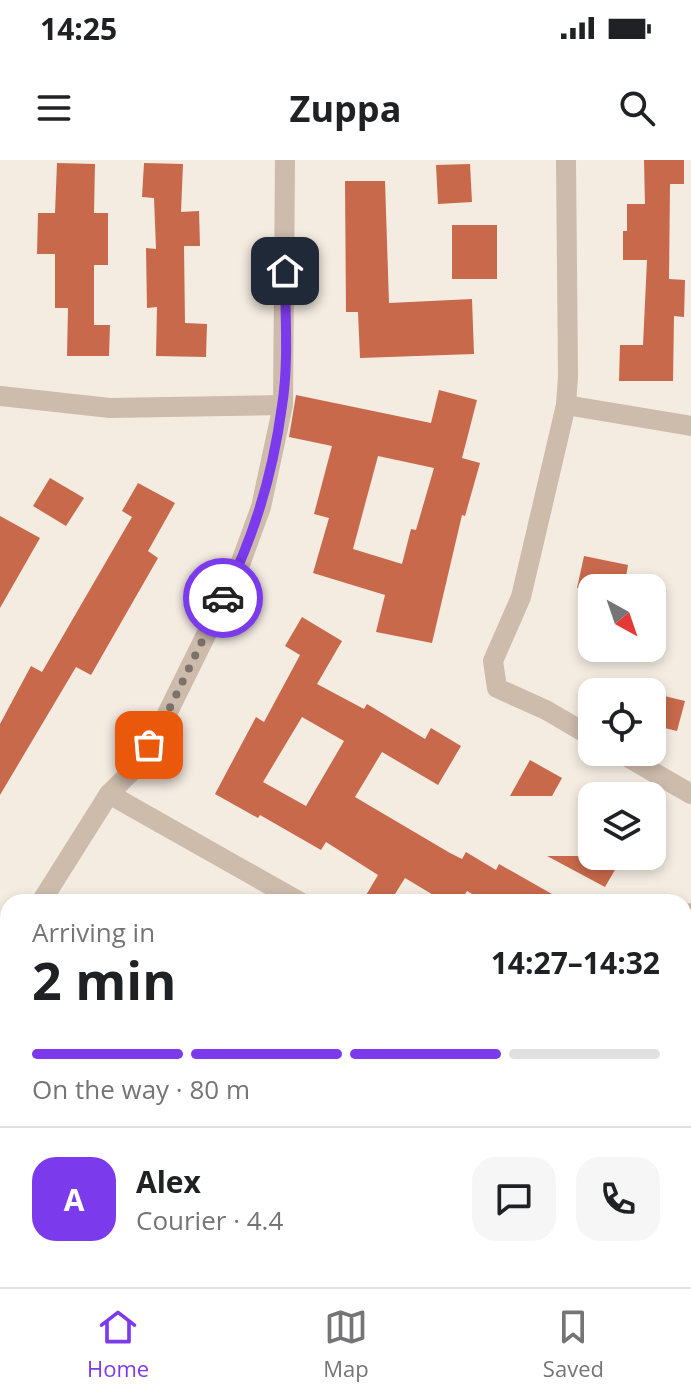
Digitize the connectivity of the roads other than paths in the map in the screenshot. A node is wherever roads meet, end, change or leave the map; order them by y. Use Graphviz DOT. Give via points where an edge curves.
graph roads {
  1 [pos="285,160"];
  2 [pos="566,160"];
  3 [pos="0,396"];
  4 [pos="283,405"];
  5 [pos="566,405"];
  6 [pos="691,426"];
  7 [pos="578,729"];
  8 [pos="643,766"];
  9 [pos="109,794"];
  10 [pos="691,794"];
  11 [pos="46,894"];
  12 [pos="286,894"];
  1 -- 4 [label="street"];
  2 -- 5 [label="street"];
  3 -- 4 [label="street" via="110,408"];
  4 -- 9 [label="street" via="261,507 238,570 164,720 133,770"];
  5 -- 6 [label="street"];
  5 -- 7 [label="street" via="521,597 493,661 497,688"];
  8 -- 10 [label="street"];
  9 -- 11 [label="street"];
  9 -- 12 [label="street"];
}
